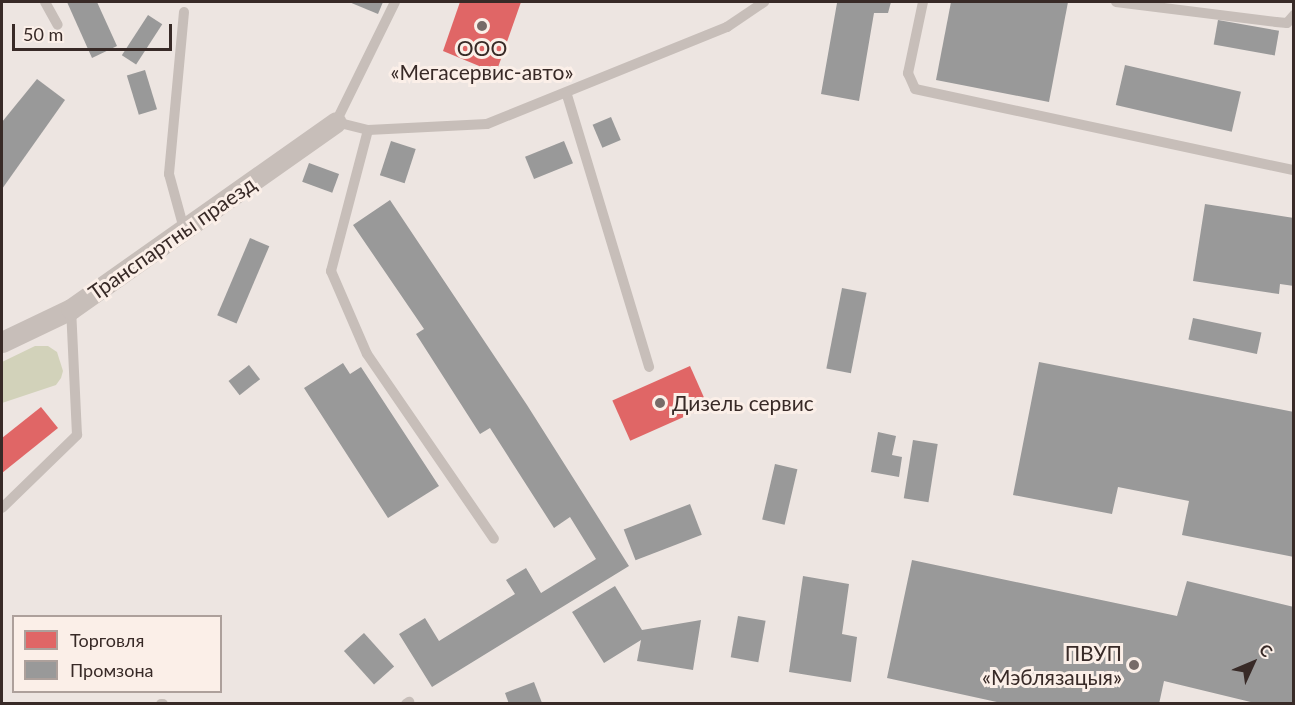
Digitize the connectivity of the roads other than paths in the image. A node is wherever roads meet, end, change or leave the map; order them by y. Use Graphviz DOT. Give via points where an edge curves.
graph roads {
  1 [pos="45,2"];
  2 [pos="395,2"];
  3 [pos="764,2"];
  4 [pos="922,2"];
  5 [pos="1116,2"];
  6 [pos="184,12"];
  7 [pos="1293,15"];
  8 [pos="58,25"];
  9 [pos="567,95"];
  10 [pos="336,122"];
  11 [pos="368,130"];
  12 [pos="1293,170"];
  13 [pos="184,229"];
  14 [pos="71,309"];
  15 [pos="2,342"];
  16 [pos="649,367"];
  17 [pos="2,508"];
  18 [pos="494,539"];
  1 -- 8 [label="lane"];
  2 -- 10 [label="lane"];
  3 -- 9 [label="lane" via="727,27"];
  4 -- 12 [label="lane" via="908,73 915,88"];
  5 -- 7 [label="lane" via="1276,22 1287,22"];
  6 -- 13 [label="lane" via="169,174"];
  9 -- 11 [label="lane" via="487,124"];
  9 -- 16 [label="lane"];
  10 -- 11 [label="lane"];
  10 -- 13 [label="street, Транспартны праезд"];
  11 -- 18 [label="lane" via="331,271 367,354"];
  13 -- 14 [label="street, Транспартны праезд"];
  14 -- 15 [label="street, Транспартны праезд"];
  14 -- 17 [label="lane" via="77,435"];
}
